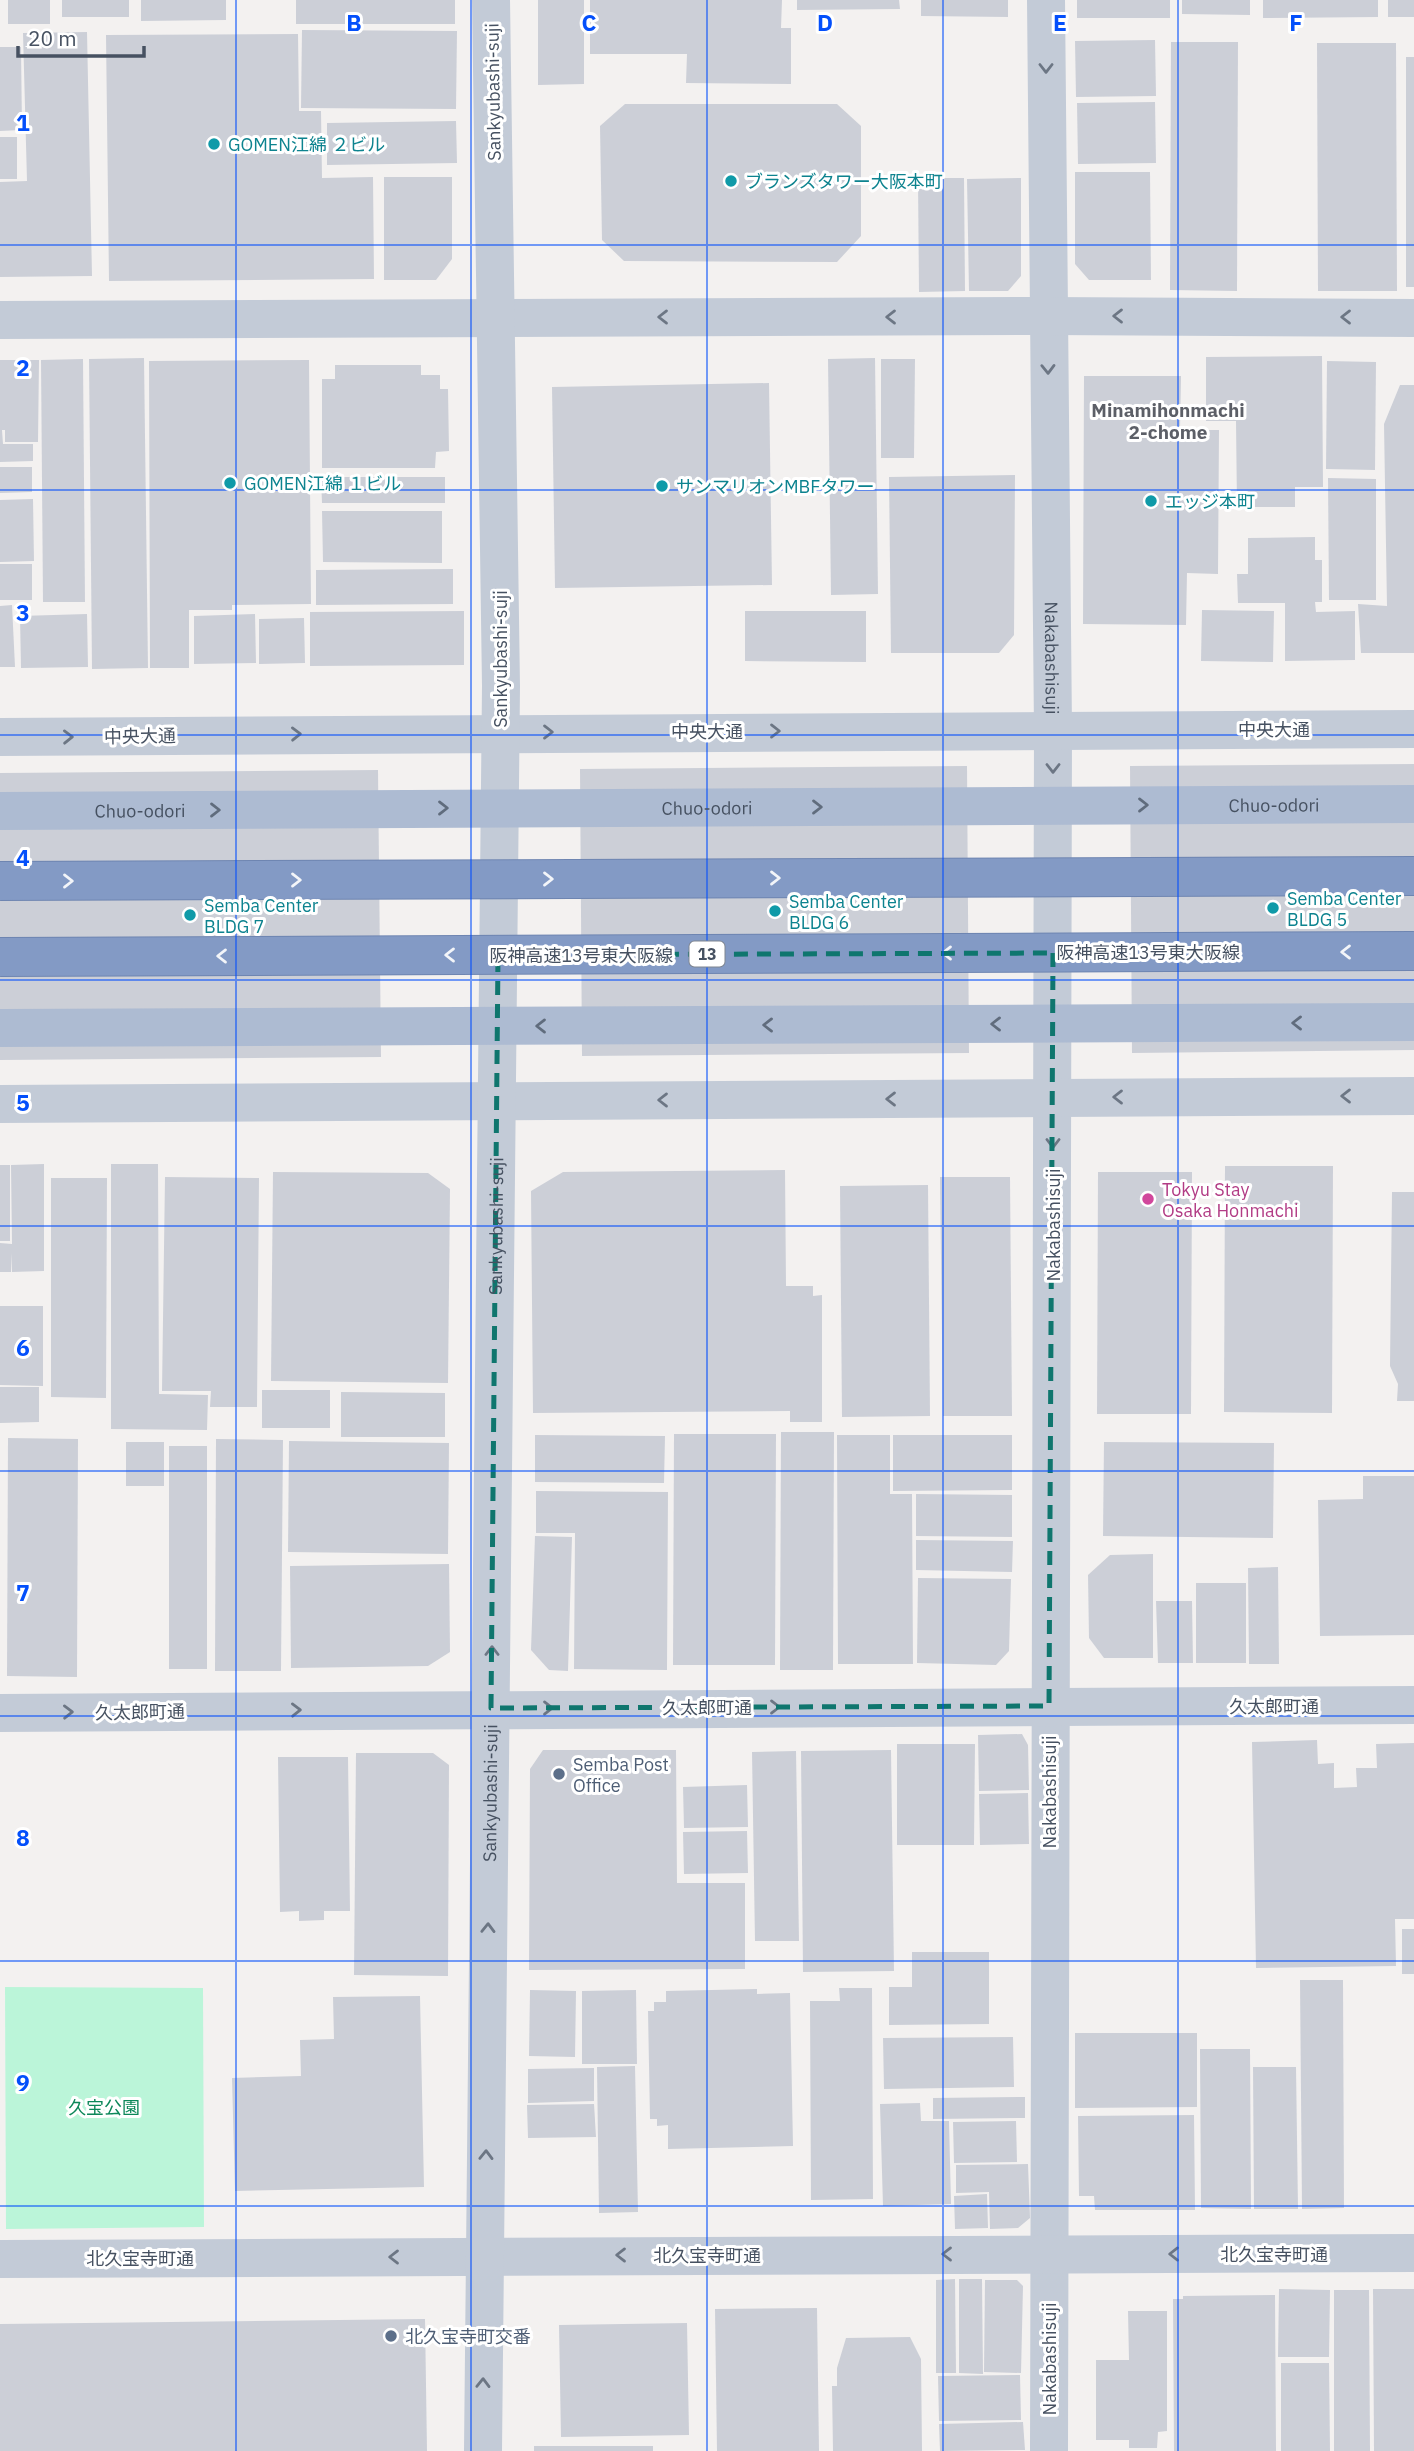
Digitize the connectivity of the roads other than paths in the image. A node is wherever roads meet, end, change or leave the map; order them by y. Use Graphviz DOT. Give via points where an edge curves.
graph roads {
  1 [pos="492,0"];
  2 [pos="1046,0"];
  3 [pos="1047,316"];
  4 [pos="497,318"];
  5 [pos="1414,318"];
  6 [pos="0,320"];
  7 [pos="1414,729"];
  8 [pos="1053,730"];
  9 [pos="500,732"];
  10 [pos="0,737"];
  11 [pos="1414,804"];
  12 [pos="0,811"];
  13 [pos="1414,876"];
  14 [pos="0,881"];
  15 [pos="1414,951"];
  16 [pos="0,957"];
  17 [pos="1414,1022"];
  18 [pos="0,1028"];
  19 [pos="1414,1096"];
  20 [pos="1053,1098"];
  21 [pos="497,1101"];
  22 [pos="0,1104"];
  23 [pos="1414,1705"];
  24 [pos="1049,1706"];
  25 [pos="491,1708"];
  26 [pos="0,1713"];
  27 [pos="1414,2253"];
  28 [pos="1049,2254"];
  29 [pos="484,2256"];
  30 [pos="0,2259"];
  31 [pos="483,2451"];
  32 [pos="1049,2451"];
  1 -- 4 [label="street, Sankyubashi-suji"];
  2 -- 3 [label="street, Nakabashisuji, one-way"];
  3 -- 4 [label="street, one-way"];
  5 -- 3 [label="street, one-way"];
  3 -- 8 [label="street, Nakabashisuji, one-way"];
  4 -- 6 [label="street"];
  4 -- 9 [label="street, Sankyubashi-suji"];
  7 -- 8 [label="street, 中央大通"];
  9 -- 8 [label="street, 中央大通, one-way"];
  8 -- 20 [label="street, Nakabashisuji, one-way"];
  10 -- 9 [label="street, 中央大通, one-way"];
  9 -- 21 [label="street, Sankyubashi-suji"];
  12 -- 11 [label="main road, Chuo-odori, one-way, bridge"];
  14 -- 13 [label="highway, one-way, bridge"];
  15 -- 16 [label="highway, 阪神高速13号東大阪線 / 13, one-way, bridge"];
  17 -- 18 [label="main road, one-way, bridge"];
  19 -- 20 [label="street, one-way"];
  20 -- 21 [label="street, one-way"];
  20 -- 24 [label="street, Nakabashisuji, one-way"];
  21 -- 22 [label="street"];
  25 -- 21 [label="street, Sankyubashi-suji, one-way"];
  23 -- 24 [label="street, 久太郎町通"];
  25 -- 24 [label="street, 久太郎町通, one-way"];
  24 -- 28 [label="street, Nakabashisuji"];
  26 -- 25 [label="street, 久太郎町通, one-way"];
  29 -- 25 [label="street, Sankyubashi-suji, one-way"];
  27 -- 28 [label="street, 北久宝寺町通, one-way"];
  28 -- 29 [label="street, 北久宝寺町通, one-way"];
  28 -- 32 [label="street, Nakabashisuji"];
  29 -- 30 [label="street, 北久宝寺町通, one-way"];
  31 -- 29 [label="street, Sankyubashi-suji, one-way"];
}
